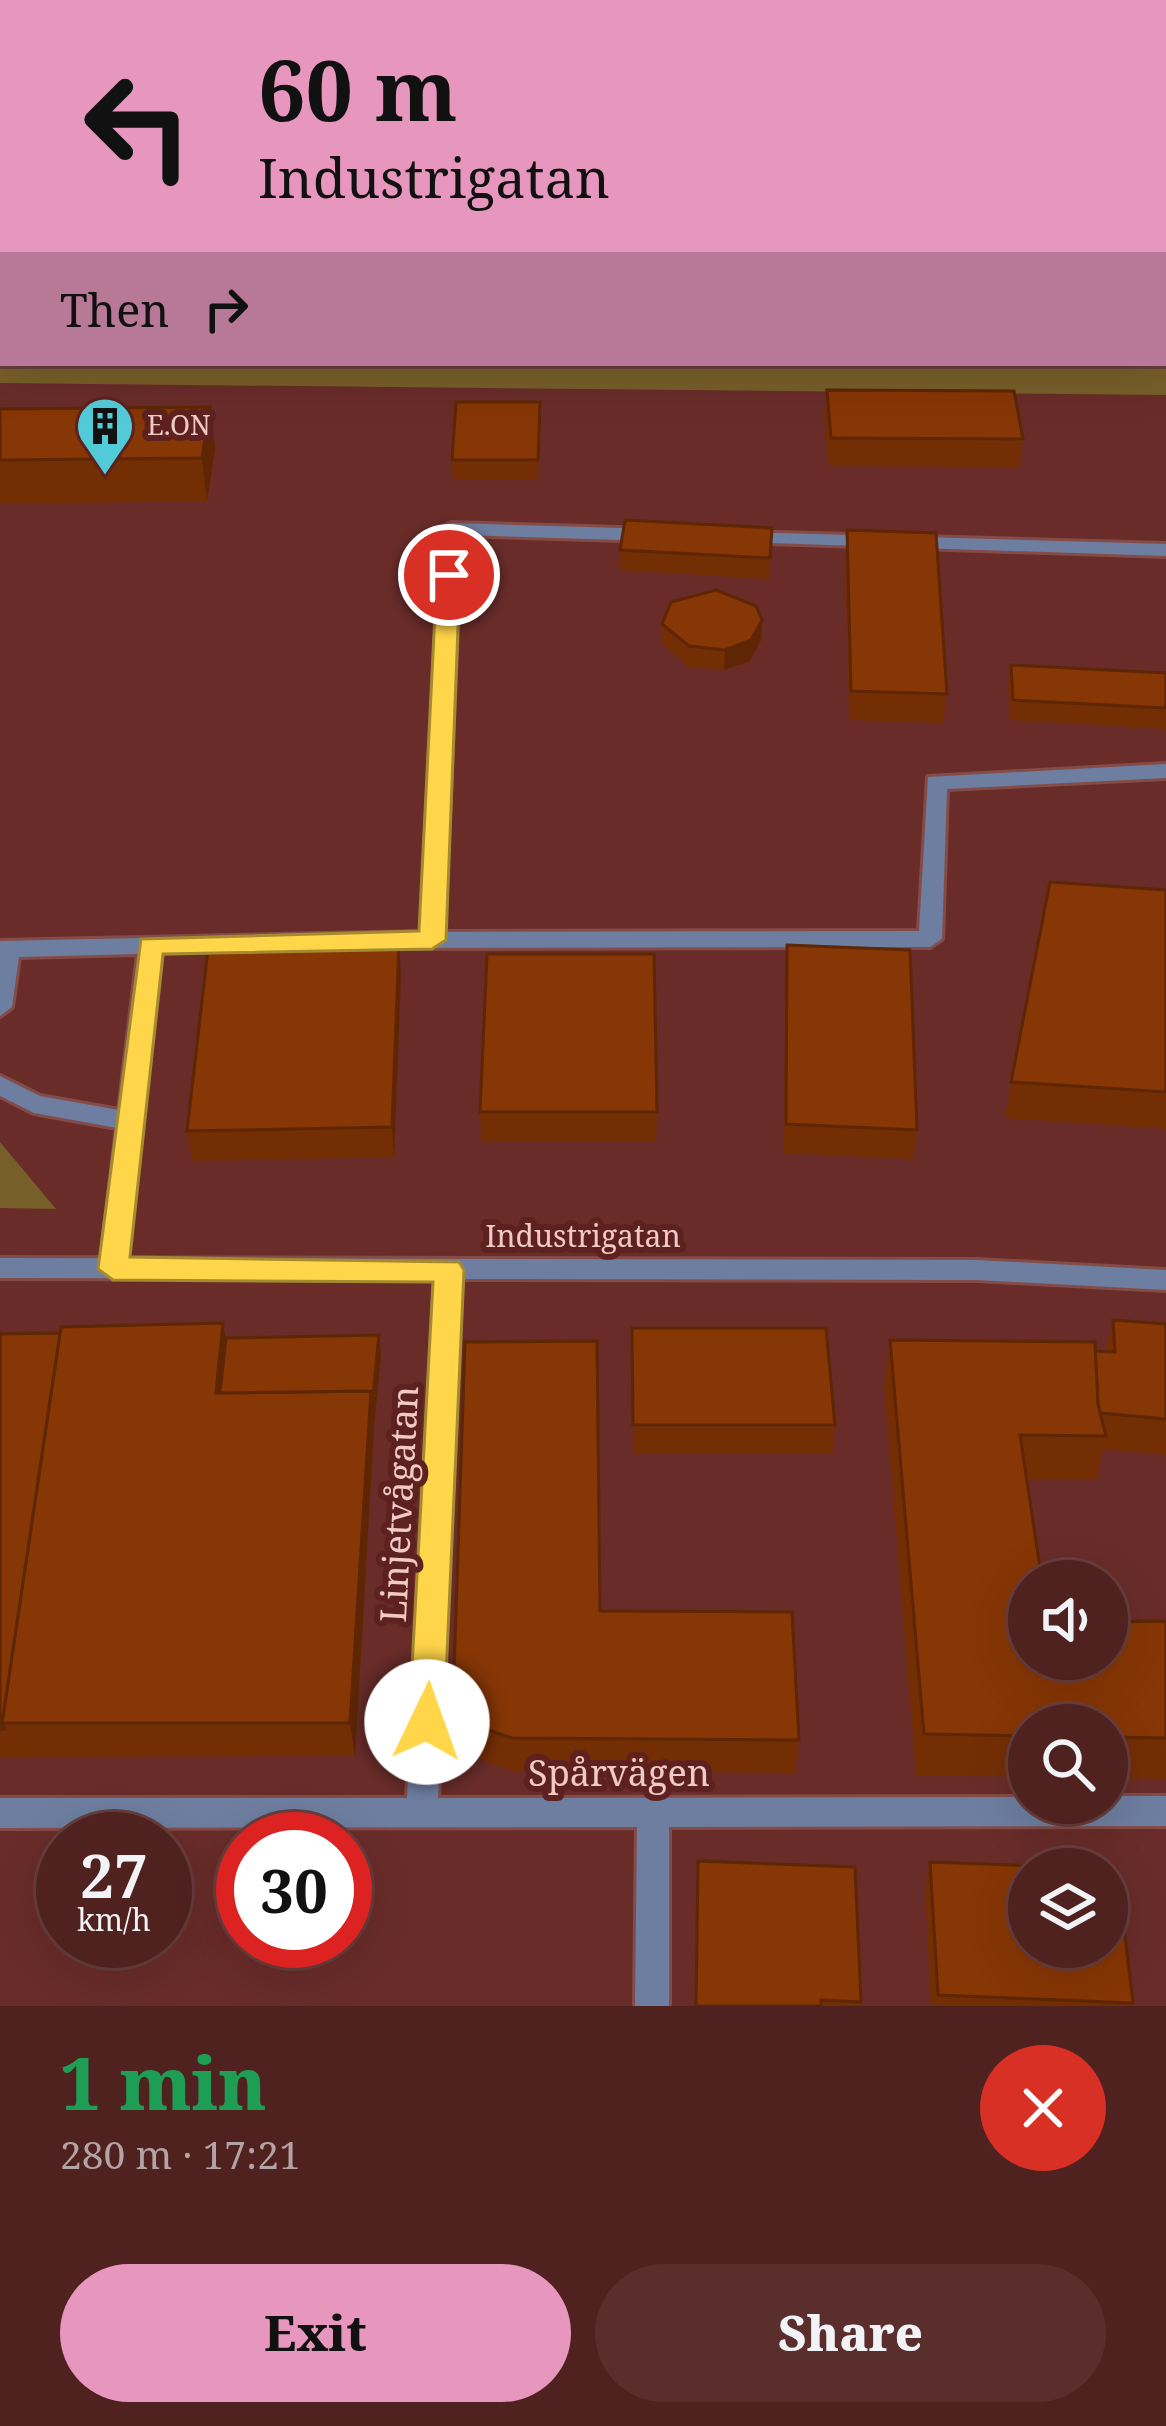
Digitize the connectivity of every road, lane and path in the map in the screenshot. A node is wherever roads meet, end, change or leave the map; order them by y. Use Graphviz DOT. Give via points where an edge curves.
graph roads {
  1 [pos="689,536"];
  2 [pos="713,537"];
  3 [pos="1166,550"];
  4 [pos="1166,771"];
  5 [pos="432,940"];
  6 [pos="151,945"];
  7 [pos="4,949"];
  8 [pos="0,1007"];
  9 [pos="0,1085"];
  10 [pos="130,1121"];
  11 [pos="0,1268"];
  12 [pos="113,1269"];
  13 [pos="449,1270"];
  14 [pos="1166,1280"];
  15 [pos="1166,1811"];
  16 [pos="652,1812"];
  17 [pos="0,1813"];
  18 [pos="422,1813"];
  19 [pos="652,2006"];
  1 -- 5 [label="street" via="451,529"];
  2 -- 3 [label="street"];
  4 -- 5 [label="street" via="936,782 930,939"];
  5 -- 6 [label="street"];
  6 -- 7 [label="street"];
  6 -- 10 [label="street"];
  7 -- 8 [label="street"];
  9 -- 10 [label="street" via="34,1104"];
  10 -- 12 [label="street"];
  11 -- 12 [label="street, Industrigatan"];
  12 -- 13 [label="street, Industrigatan"];
  13 -- 14 [label="street, Industrigatan" via="977,1270"];
  13 -- 18 [label="street, Linjetvågatan"];
  15 -- 16 [label="street, Spårvägen"];
  16 -- 18 [label="street, Spårvägen"];
  16 -- 19 [label="street"];
  17 -- 18 [label="street, Spårvägen"];
}
